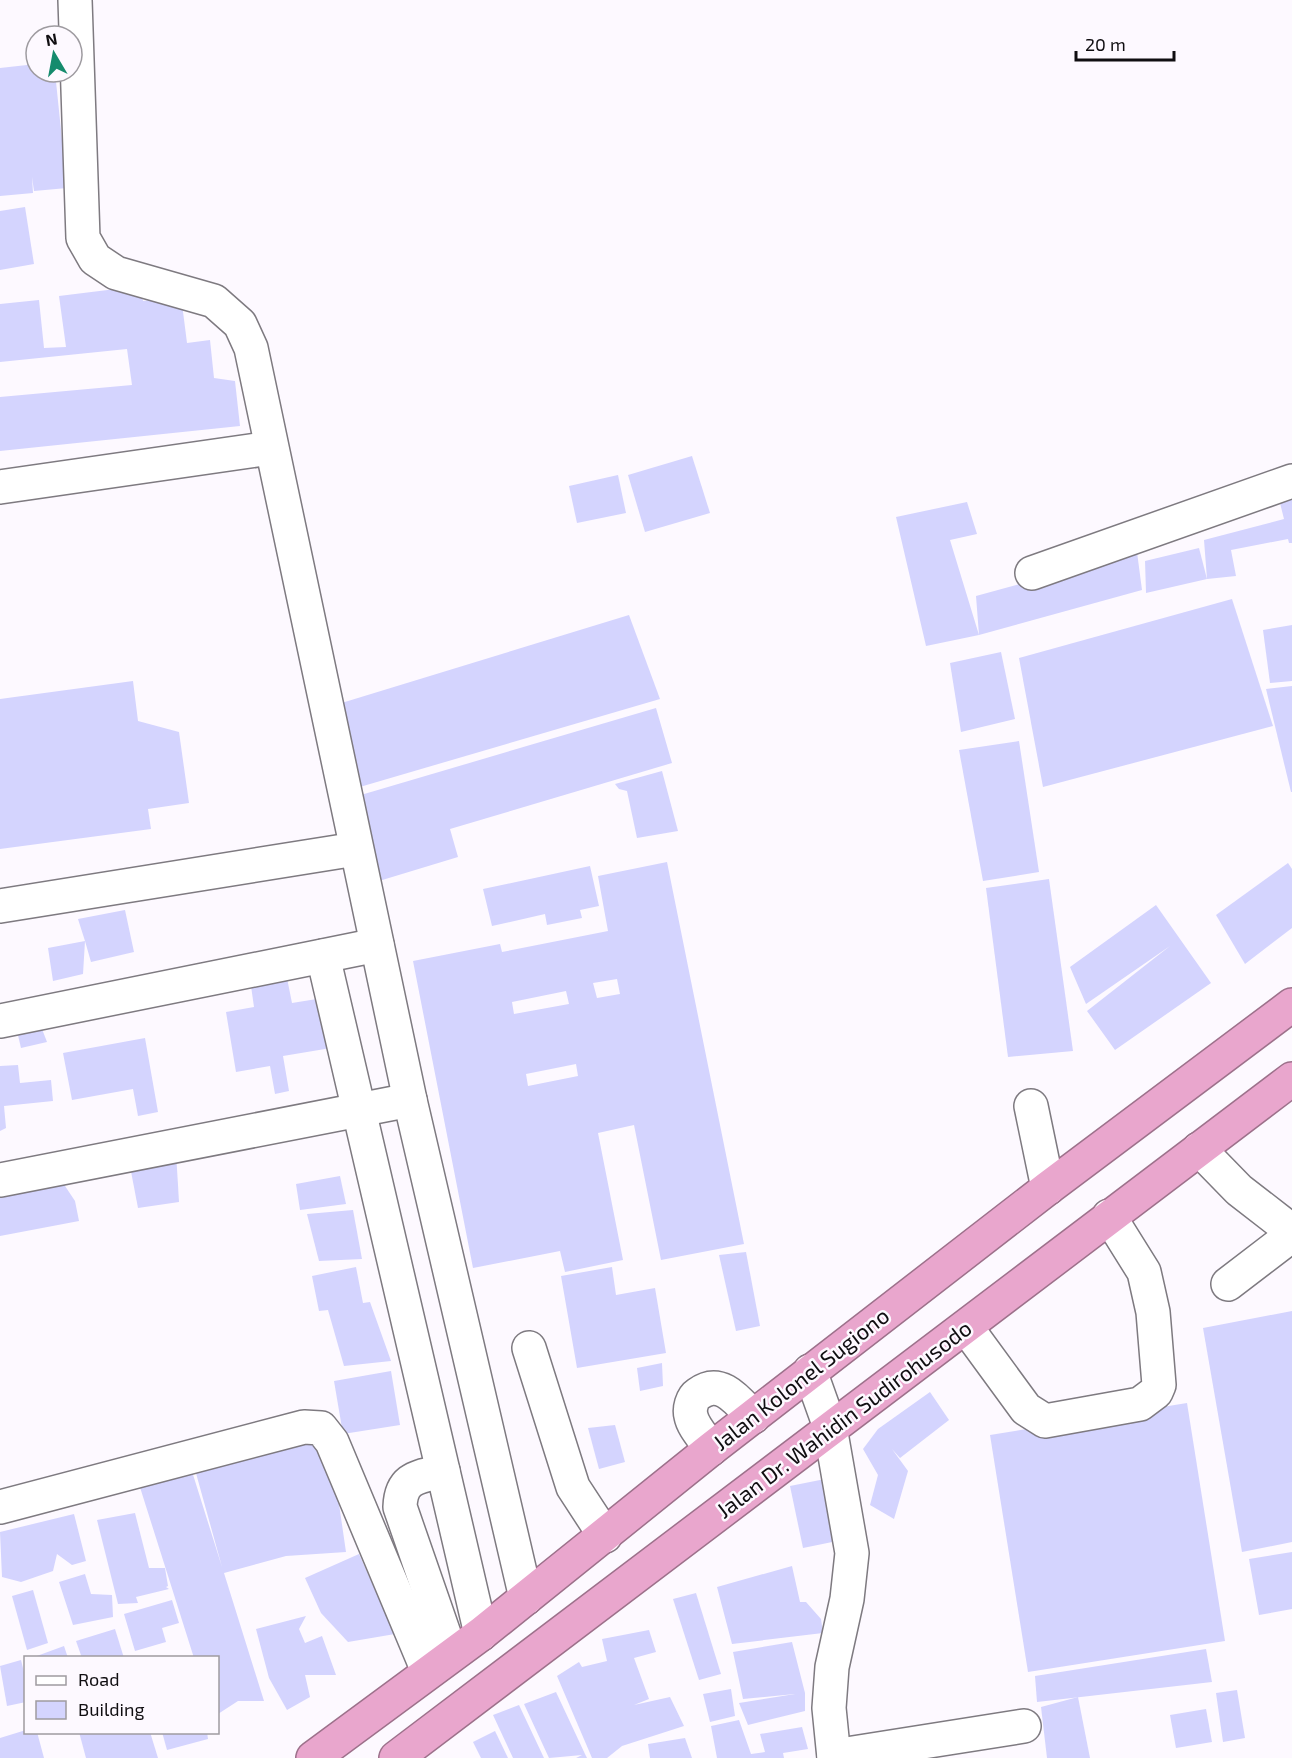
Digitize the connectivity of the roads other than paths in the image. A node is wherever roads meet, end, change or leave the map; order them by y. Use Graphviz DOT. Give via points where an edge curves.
graph roads {
  1 [pos="75,0"];
  2 [pos="271,448"];
  3 [pos="1292,481"];
  4 [pos="0,487"];
  5 [pos="1032,573"];
  6 [pos="356,849"];
  7 [pos="0,906"];
  8 [pos="377,945"];
  9 [pos="323,956"];
  10 [pos="1292,1005"];
  11 [pos="0,1021"];
  12 [pos="1292,1079"];
  13 [pos="410,1100"];
  14 [pos="1031,1106"];
  15 [pos="359,1110"];
  16 [pos="1219,1170"];
  17 [pos="0,1180"];
  18 [pos="1048,1188"];
  19 [pos="1108,1216"];
  20 [pos="1292,1233"];
  21 [pos="1228,1284"];
  22 [pos="966,1327"];
  23 [pos="529,1348"];
  24 [pos="810,1371"];
  25 [pos="753,1417"];
  26 [pos="830,1427"];
  27 [pos="711,1449"];
  28 [pos="443,1471"];
  29 [pos="0,1507"];
  30 [pos="605,1536"];
  31 [pos="526,1598"];
  32 [pos="481,1634"];
  33 [pos="440,1662"];
  34 [pos="1024,1726"];
  35 [pos="413,1752"];
  36 [pos="834,1757"];
  37 [pos="313,1758"];
  1 -- 2 [label="street" via="83,238 95,259 116,273 214,301 240,324 251,348"];
  2 -- 4 [label="street"];
  2 -- 6 [label="street"];
  3 -- 5 [label="street"];
  6 -- 7 [label="street"];
  6 -- 8 [label="street"];
  8 -- 9 [label="street"];
  8 -- 13 [label="street"];
  9 -- 11 [label="street"];
  9 -- 15 [label="street"];
  10 -- 18 [label="highway, Jalan Kolonel Sugiono"];
  12 -- 16 [label="highway, Jalan Dr. Wahidin Sudirohusodo"];
  13 -- 15 [label="street"];
  13 -- 31 [label="street"];
  14 -- 18 [label="street"];
  15 -- 17 [label="street"];
  15 -- 28 [label="street"];
  16 -- 19 [label="highway, Jalan Dr. Wahidin Sudirohusodo"];
  16 -- 20 [label="street"];
  18 -- 24 [label="highway, Jalan Kolonel Sugiono"];
  19 -- 22 [label="highway, Jalan Dr. Wahidin Sudirohusodo"];
  19 -- 22 [label="street" via="1133,1252 1154,1312 1160,1377 1156,1392 1149,1399 1126,1407 1045,1421 1026,1409"];
  20 -- 21 [label="street"];
  22 -- 26 [label="highway, Jalan Dr. Wahidin Sudirohusodo"];
  23 -- 30 [label="street" via="573,1487"];
  24 -- 25 [label="highway, Jalan Kolonel Sugiono"];
  24 -- 26 [label="street"];
  25 -- 27 [label="highway, Jalan Kolonel Sugiono"];
  25 -- 27 [label="street" via="720,1388 696,1395 691,1417"];
  26 -- 35 [label="highway, Jalan Dr. Wahidin Sudirohusodo"];
  26 -- 36 [label="street" via="852,1553 847,1599 832,1667 829,1708"];
  27 -- 30 [label="highway, Jalan Kolonel Sugiono"];
  28 -- 32 [label="street"];
  28 -- 33 [label="street" via="410,1480 401,1492 400,1507"];
  29 -- 33 [label="street" via="304,1426 321,1428 332,1442"];
  30 -- 31 [label="highway, Jalan Kolonel Sugiono"];
  31 -- 32 [label="highway, Jalan Kolonel Sugiono"];
  32 -- 33 [label="highway, Jalan Kolonel Sugiono"];
  33 -- 37 [label="highway, Jalan Kolonel Sugiono"];
  34 -- 36 [label="street"];
}
